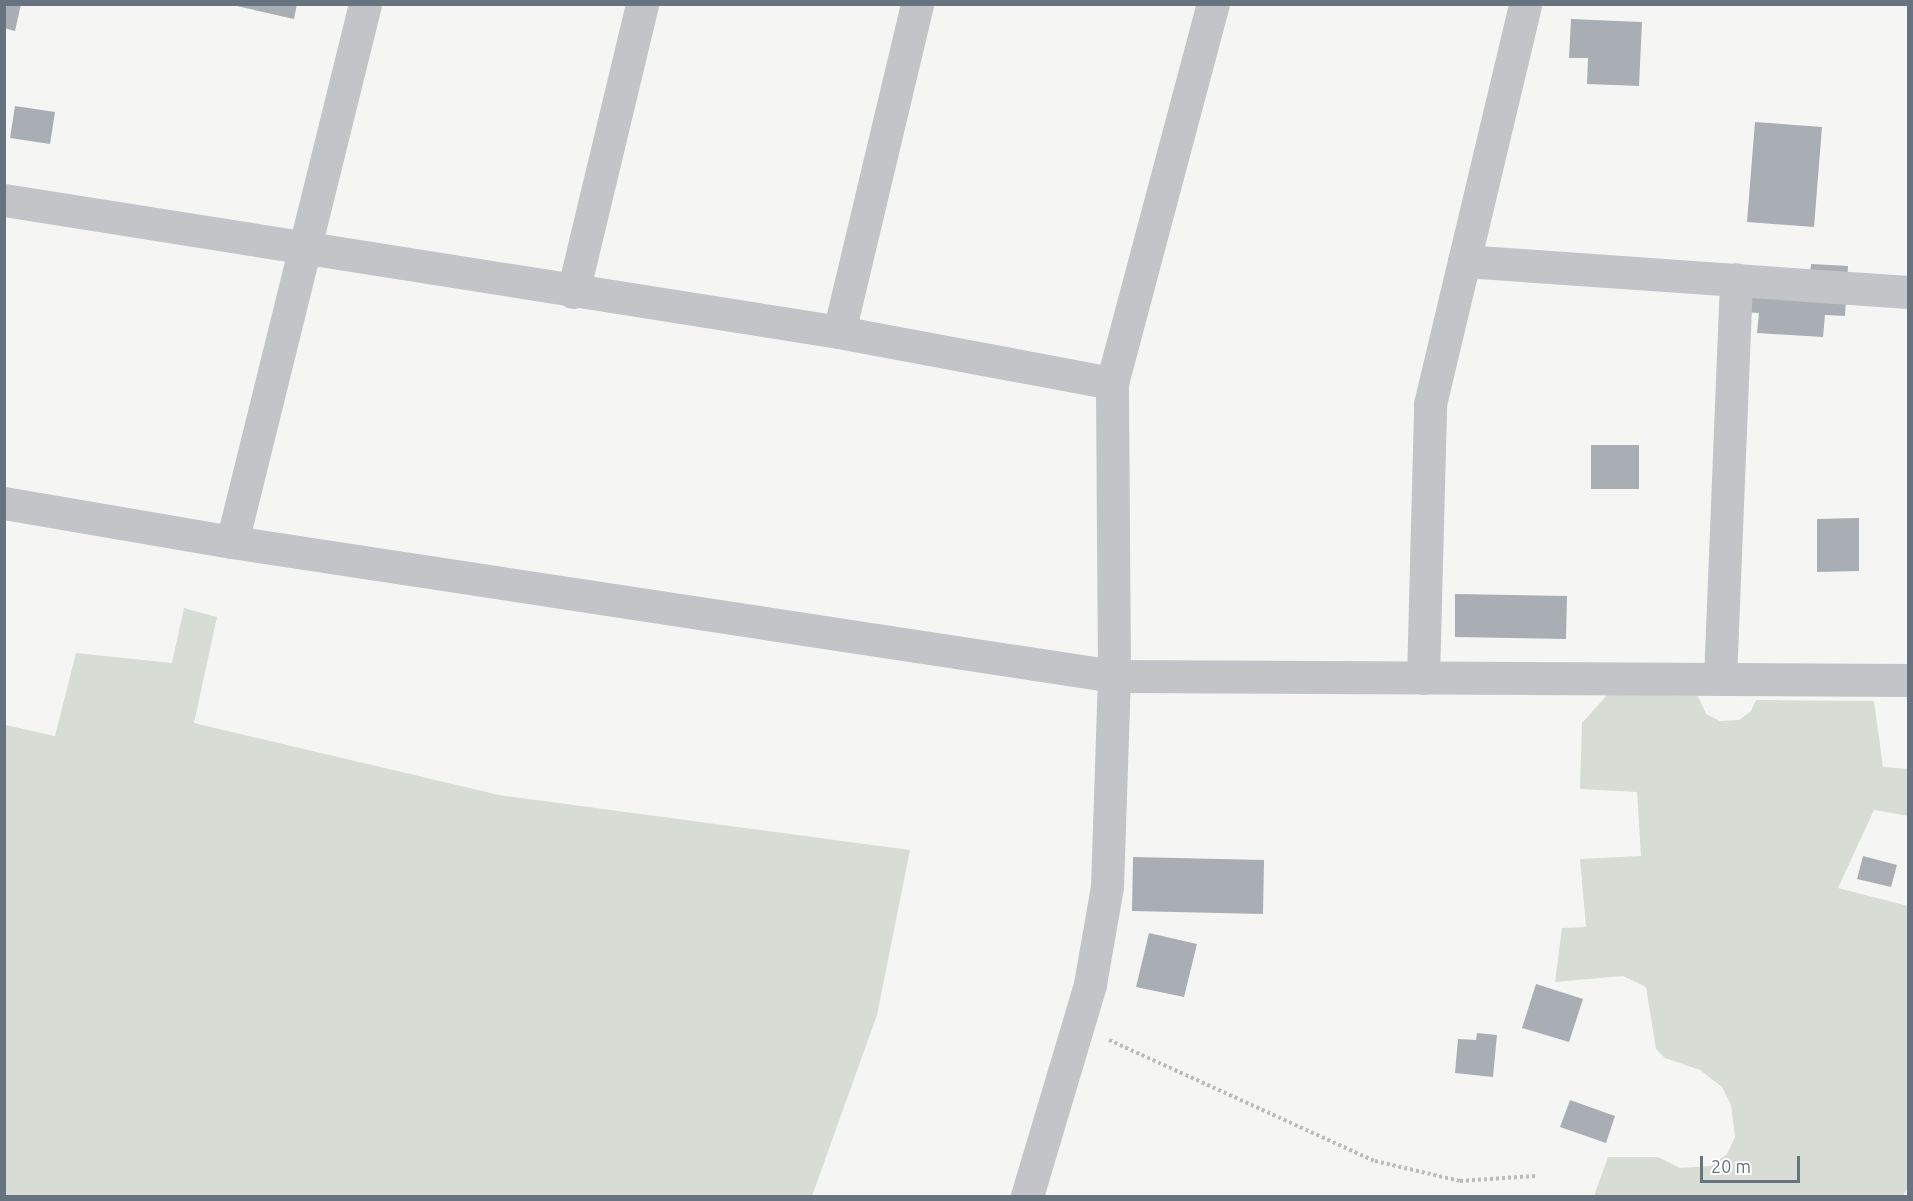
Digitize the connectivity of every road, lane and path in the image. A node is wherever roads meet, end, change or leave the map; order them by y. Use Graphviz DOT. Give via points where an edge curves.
graph roads {
  1 [pos="365,4"];
  2 [pos="642,4"];
  3 [pos="917,4"];
  4 [pos="1213,4"];
  5 [pos="1525,4"];
  6 [pos="4,201"];
  7 [pos="307,249"];
  8 [pos="1464,261"];
  9 [pos="1736,279"];
  10 [pos="573,292"];
  11 [pos="1908,292"];
  12 [pos="839,332"];
  13 [pos="1112,383"];
  14 [pos="4,503"];
  15 [pos="232,542"];
  16 [pos="1114,676"];
  17 [pos="1423,678"];
  18 [pos="1720,679"];
  19 [pos="1908,680"];
  20 [pos="1078,1026"];
  21 [pos="1536,1176"];
  22 [pos="1027,1197"];
  1 -- 7 [label="street"];
  2 -- 10 [label="street"];
  3 -- 12 [label="street"];
  4 -- 13 [label="street"];
  5 -- 8 [label="street"];
  6 -- 7 [label="street"];
  7 -- 10 [label="street"];
  7 -- 15 [label="street"];
  8 -- 9 [label="street"];
  8 -- 17 [label="street" via="1430,404"];
  9 -- 11 [label="street"];
  9 -- 18 [label="street"];
  10 -- 12 [label="street"];
  12 -- 13 [label="street"];
  13 -- 16 [label="street"];
  14 -- 15 [label="street"];
  15 -- 16 [label="street"];
  16 -- 17 [label="street"];
  16 -- 20 [label="street" via="1107,887 1103,925"];
  17 -- 18 [label="street"];
  18 -- 19 [label="street"];
  20 -- 21 [label="path" via="1375,1161 1460,1181"];
  20 -- 22 [label="street"];
}
